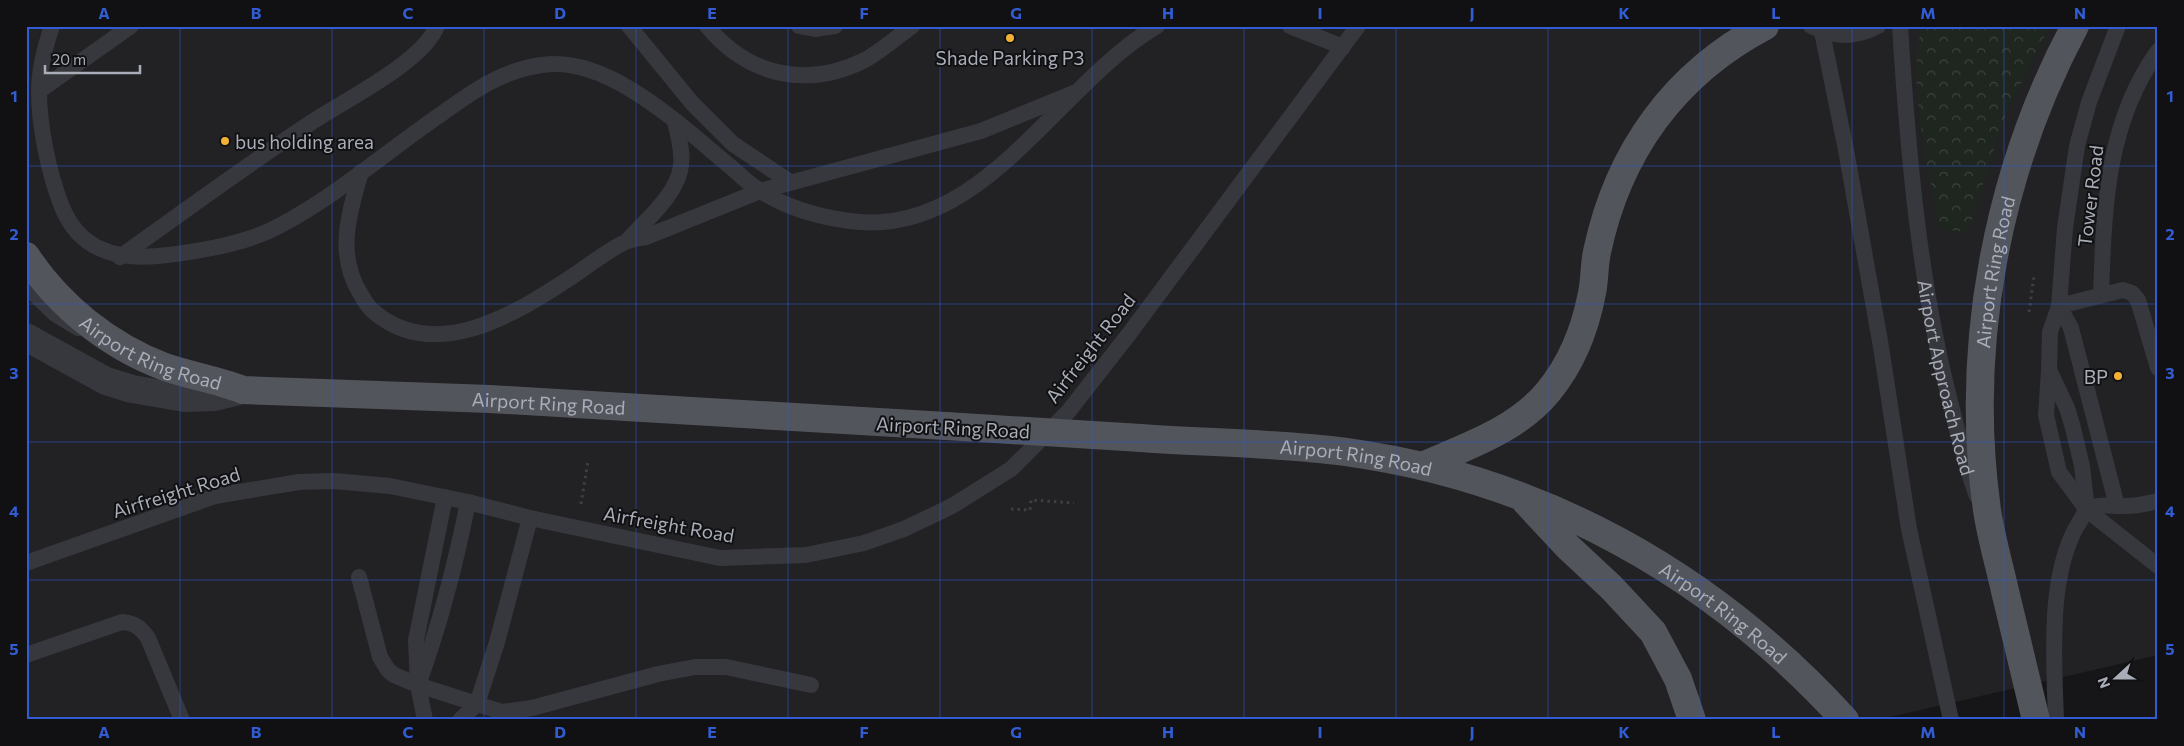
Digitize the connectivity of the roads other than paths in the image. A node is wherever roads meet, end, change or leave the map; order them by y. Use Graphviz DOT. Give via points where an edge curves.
graph roads {
  1 [pos="52,26"];
  2 [pos="132,26"];
  3 [pos="438,26"];
  4 [pos="629,26"];
  5 [pos="707,26"];
  6 [pos="800,26"];
  7 [pos="835,26"];
  8 [pos="912,26"];
  9 [pos="1157,26"];
  10 [pos="1290,26"];
  11 [pos="1358,26"];
  12 [pos="1765,26"];
  13 [pos="1878,26"];
  14 [pos="1900,26"];
  15 [pos="2075,26"];
  16 [pos="2118,26"];
  17 [pos="1816,29"];
  18 [pos="1343,47"];
  19 [pos="2158,51"];
  20 [pos="39,91"];
  21 [pos="1079,91"];
  22 [pos="675,122"];
  23 [pos="361,172"];
  24 [pos="790,182"];
  25 [pos="760,191"];
  26 [pos="627,241"];
  27 [pos="26,256"];
  28 [pos="120,257"];
  29 [pos="26,286"];
  30 [pos="2102,295"];
  31 [pos="2059,306"];
  32 [pos="2150,314"];
  33 [pos="26,337"];
  34 [pos="109,338"];
  35 [pos="2158,368"];
  36 [pos="2049,370"];
  37 [pos="243,390"];
  38 [pos="1422,466"];
  39 [pos="445,497"];
  40 [pos="1523,499"];
  41 [pos="2158,501"];
  42 [pos="468,502"];
  43 [pos="2117,506"];
  44 [pos="2087,510"];
  45 [pos="530,518"];
  46 [pos="1991,532"];
  47 [pos="26,563"];
  48 [pos="2158,566"];
  49 [pos="359,577"];
  50 [pos="26,655"];
  51 [pos="811,685"];
  52 [pos="418,686"];
  53 [pos="477,704"];
  54 [pos="182,720"];
  55 [pos="425,720"];
  56 [pos="460,720"];
  57 [pos="1692,720"];
  58 [pos="1845,720"];
  59 [pos="1951,720"];
  60 [pos="2036,720"];
  61 [pos="2056,720"];
  1 -- 20 [label="lane"];
  2 -- 20 [label="lane"];
  3 -- 28 [label="lane" via="421,50 404,63 313,121"];
  4 -- 24 [label="lane" via="692,103 733,144"];
  5 -- 8 [label="lane" via="744,58 775,72 800,76 824,74 864,60"];
  6 -- 7 [label="lane" via="815,29"];
  9 -- 21 [label="lane" via="1136,38"];
  10 -- 18 [label="lane"];
  11 -- 18 [label="lane, Airfreight Road"];
  12 -- 38 [label="main road" via="1699,69 1647,129 1622,174 1604,220 1583,332 1569,364 1547,393 1519,418 1502,428"];
  13 -- 17 [label="lane" via="1850,36"];
  14 -- 46 [label="lane, Airport Approach Road" via="1906,117 1923,266 1937,353 1969,475"];
  15 -- 46 [label="main road, Airport Ring Road" via="2022,150 2004,212 1991,275 1981,403 1985,489"];
  16 -- 31 [label="lane" via="2089,102 2077,146 2065,228"];
  17 -- 59 [label="lane" via="1846,150 1910,528"];
  18 -- 45 [label="lane, Airfreight Road" via="1068,412 1010,469 959,501 904,529 864,543 806,555 720,558"];
  19 -- 30 [label="lane, Tower Road" via="2146,67 2118,130 2109,172"];
  20 -- 28 [label="lane" via="43,131 56,190 68,221 80,237"];
  21 -- 24 [label="lane" via="981,131"];
  21 -- 25 [label="lane" via="1031,140 965,193 931,211 904,220 870,224 838,219 803,210"];
  22 -- 23 [label="lane" via="610,77 569,63 541,64 487,82"];
  22 -- 25 [label="lane"];
  22 -- 26 [label="lane" via="682,166 677,180 668,195"];
  23 -- 26 [label="lane" via="347,221 346,250 351,279 368,307 381,318 391,325 422,335 462,332 502,317 545,295"];
  23 -- 28 [label="lane" via="291,220 250,238 172,254"];
  24 -- 25 [label="lane"];
  25 -- 26 [label="lane" via="646,237"];
  27 -- 34 [label="main road, Airport Ring Road" via="74,312"];
  29 -- 34 [label="lane" via="55,314 89,333"];
  30 -- 31 [label="lane"];
  30 -- 32 [label="lane" via="2124,290 2132,293"];
  31 -- 36 [label="lane" via="2050,332"];
  31 -- 43 [label="lane" via="2071,328"];
  32 -- 35 [label="lane"];
  33 -- 37 [label="street" via="106,381 132,389 185,398 215,397"];
  34 -- 37 [label="main road, Airport Ring Road" via="165,367"];
  36 -- 44 [label="lane" via="2073,428"];
  36 -- 44 [label="lane" via="2046,415 2059,472"];
  37 -- 38 [label="main road, Airport Ring Road, bridge" via="500,400 1141,438 1325,450"];
  38 -- 40 [label="main road, Airport Ring Road" via="1492,486"];
  39 -- 42 [label="lane, Airfreight Road"];
  39 -- 47 [label="lane, Airfreight Road" via="390,486 334,481 265,487 215,496"];
  39 -- 52 [label="lane" via="416,640"];
  40 -- 57 [label="main road" via="1653,632 1678,679"];
  40 -- 58 [label="main road, Airport Ring Road" via="1611,536 1702,592 1754,630"];
  41 -- 43 [label="lane"];
  42 -- 45 [label="lane, Airfreight Road"];
  42 -- 52 [label="lane" via="444,610"];
  43 -- 44 [label="lane"];
  44 -- 48 [label="lane"];
  44 -- 61 [label="lane" via="2072,533 2057,593"];
  45 -- 53 [label="lane"];
  46 -- 60 [label="main road, Airport Approach Road"];
  49 -- 52 [label="lane" via="380,657 394,676"];
  50 -- 54 [label="lane" via="122,622 132,623 141,628 148,638"];
  51 -- 53 [label="lane" via="726,667 695,667 516,712 502,712"];
  52 -- 53 [label="lane"];
  52 -- 55 [label="lane"];
  53 -- 56 [label="lane"];
}
